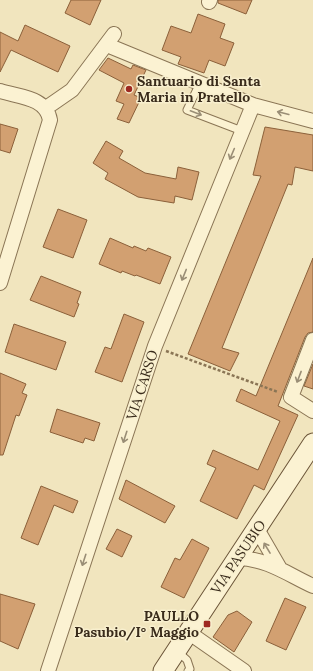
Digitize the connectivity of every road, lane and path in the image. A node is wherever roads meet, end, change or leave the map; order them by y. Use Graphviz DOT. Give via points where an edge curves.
graph roads {
  1 [pos="200,83"];
  2 [pos="0,91"];
  3 [pos="253,106"];
  4 [pos="46,108"];
  5 [pos="313,121"];
  6 [pos="242,131"];
  7 [pos="0,283"];
  8 [pos="313,340"];
  9 [pos="155,346"];
  10 [pos="291,397"];
  11 [pos="313,411"];
  12 [pos="313,443"];
  13 [pos="257,529"];
  14 [pos="238,558"];
  15 [pos="279,567"];
  16 [pos="313,586"];
  17 [pos="188,632"];
  18 [pos="176,651"];
  19 [pos="48,671"];
  20 [pos="163,671"];
  21 [pos="188,671"];
  22 [pos="244,671"];
  1 -- 3 [label="street"];
  1 -- 4 [label="street" via="111,40 72,90"];
  1 -- 6 [label="lane, one-way" via="187,110"];
  2 -- 4 [label="street" via="32,100"];
  5 -- 3 [label="street, one-way"];
  3 -- 6 [label="street, VIA CARSO"];
  4 -- 7 [label="street" via="50,120 48,129"];
  6 -- 9 [label="street, VIA CARSO, one-way"];
  8 -- 10 [label="street, one-way"];
  9 -- 10 [label="path"];
  9 -- 19 [label="street, VIA CARSO, one-way"];
  10 -- 11 [label="street"];
  12 -- 13 [label="street, VIA PASUBIO"];
  13 -- 14 [label="street, VIA PASUBIO"];
  15 -- 13 [label="street, one-way"];
  14 -- 15 [label="street"];
  14 -- 17 [label="street, VIA PASUBIO"];
  15 -- 16 [label="street"];
  17 -- 18 [label="street, VIA PASUBIO"];
  17 -- 22 [label="street"];
  18 -- 20 [label="street, VIA PASUBIO"];
  18 -- 21 [label="lane" via="188,660"];
}
